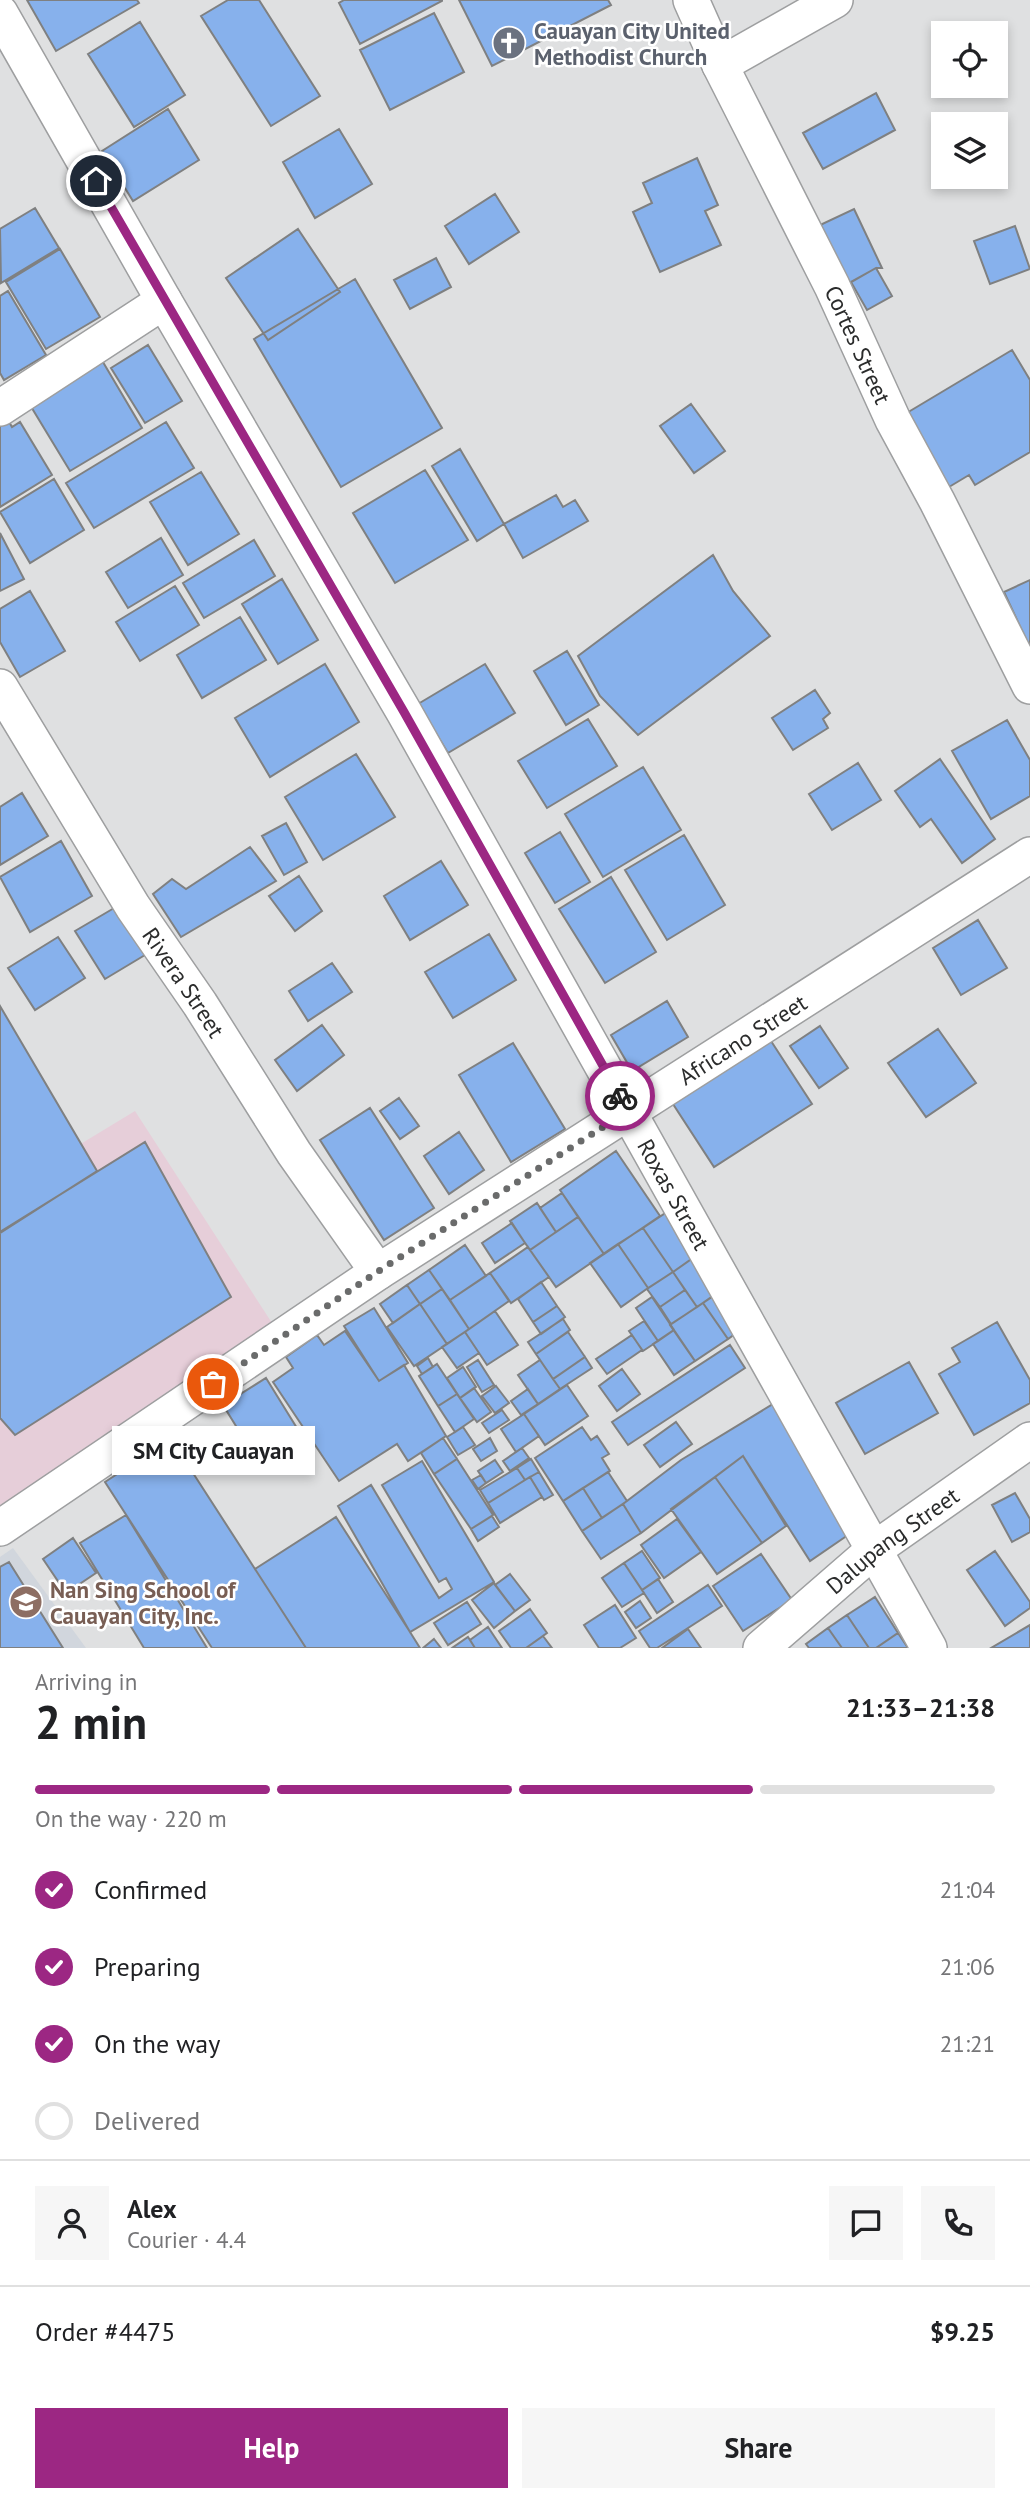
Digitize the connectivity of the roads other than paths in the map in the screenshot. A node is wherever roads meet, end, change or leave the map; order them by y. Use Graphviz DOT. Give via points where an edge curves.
graph roads {
  1 [pos="691,0"];
  2 [pos="835,0"];
  3 [pos="0,13"];
  4 [pos="720,65"];
  5 [pos="164,301"];
  6 [pos="0,408"];
  7 [pos="1030,686"];
  8 [pos="0,687"];
  9 [pos="1030,855"];
  10 [pos="628,1111"];
  11 [pos="377,1272"];
  12 [pos="1030,1440"];
  13 [pos="0,1528"];
  14 [pos="874,1549"];
  15 [pos="761,1648"];
  16 [pos="929,1648"];
  1 -- 4 [label="street, Cortes Street"];
  2 -- 4 [label="street"];
  3 -- 5 [label="street, Roxas Street"];
  4 -- 7 [label="street, Cortes Street" via="832,286 892,420"];
  5 -- 6 [label="street"];
  5 -- 10 [label="street, Roxas Street" via="404,712"];
  8 -- 11 [label="street, Rivera Street" via="133,907"];
  9 -- 10 [label="street, Africano Street"];
  10 -- 11 [label="street, Africano Street"];
  10 -- 14 [label="street, Roxas Street"];
  11 -- 13 [label="street, Africano Street"];
  12 -- 14 [label="street, Dalupang Street"];
  14 -- 15 [label="street, Dalupang Street"];
  14 -- 16 [label="street, Roxas Street"];
}
